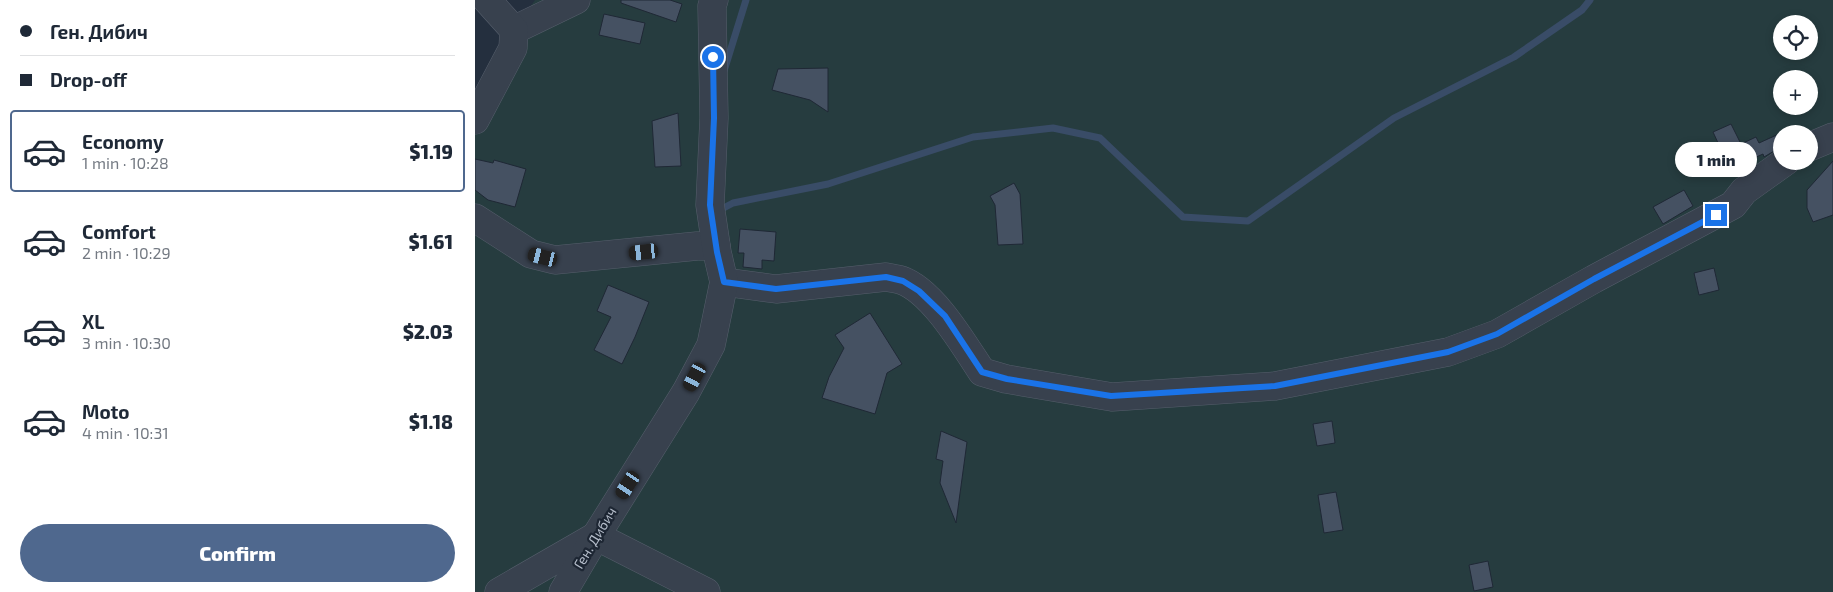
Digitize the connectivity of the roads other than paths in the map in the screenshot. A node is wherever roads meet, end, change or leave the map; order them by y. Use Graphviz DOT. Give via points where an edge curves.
graph roads {
  1 [pos="487,0"];
  2 [pos="576,0"];
  3 [pos="714,0"];
  4 [pos="514,30"];
  5 [pos="484,81"];
  6 [pos="475,120"];
  7 [pos="1833,137"];
  8 [pos="1818,143"];
  9 [pos="1773,170"];
  10 [pos="475,218"];
  11 [pos="716,246"];
  12 [pos="724,282"];
  13 [pos="596,536"];
  14 [pos="499,592"];
  15 [pos="563,592"];
  16 [pos="706,592"];
  1 -- 4 [label="street"];
  2 -- 4 [label="street"];
  3 -- 11 [label="street, Ген. Дибич" via="710,205"];
  4 -- 5 [label="street" via="513,48"];
  5 -- 6 [label="street"];
  7 -- 8 [label="street"];
  9 -- 12 [label="street" via="1744,190 1733,205 1497,334 1448,352 1275,386 1111,396 1007,379 982,372 945,316 919,291 903,281 886,277 776,289"];
  10 -- 11 [label="street" via="531,254 555,260"];
  11 -- 12 [label="street, Ген. Дибич"];
  12 -- 13 [label="street, Ген. Дибич" via="711,345 686,392"];
  13 -- 14 [label="street"];
  13 -- 15 [label="street, Ген. Дибич"];
  13 -- 16 [label="street"];
}
